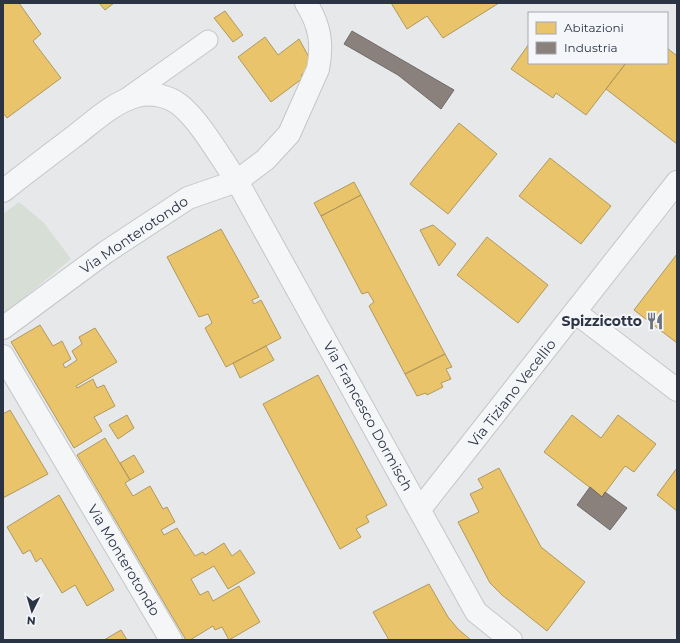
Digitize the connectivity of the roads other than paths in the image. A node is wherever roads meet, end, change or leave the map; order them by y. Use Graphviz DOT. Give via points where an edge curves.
graph roads {
  1 [pos="306,3"];
  2 [pos="208,40"];
  3 [pos="99,117"];
  4 [pos="237,181"];
  5 [pos="677,182"];
  6 [pos="3,191"];
  7 [pos="575,312"];
  8 [pos="3,328"];
  9 [pos="3,356"];
  10 [pos="677,390"];
  11 [pos="420,509"];
  12 [pos="171,640"];
  13 [pos="511,640"];
  1 -- 4 [label="street, Via Monterotondo" via="321,38 318,69 289,134 266,160"];
  2 -- 3 [label="lane"];
  3 -- 4 [label="street, Via Francesco Dormisch" via="126,99 138,95 154,95 172,100 191,115"];
  3 -- 6 [label="street, Via Francesco Dormisch"];
  4 -- 8 [label="street, Via Monterotondo" via="188,198 106,252"];
  4 -- 11 [label="street, Via Francesco Dormisch"];
  5 -- 7 [label="street, Via Tiziano Vecellio"];
  7 -- 10 [label="street"];
  7 -- 11 [label="street, Via Tiziano Vecellio"];
  9 -- 12 [label="street, Via Monterotondo"];
  11 -- 13 [label="street, Via Francesco Dormisch" via="476,612"];
}
